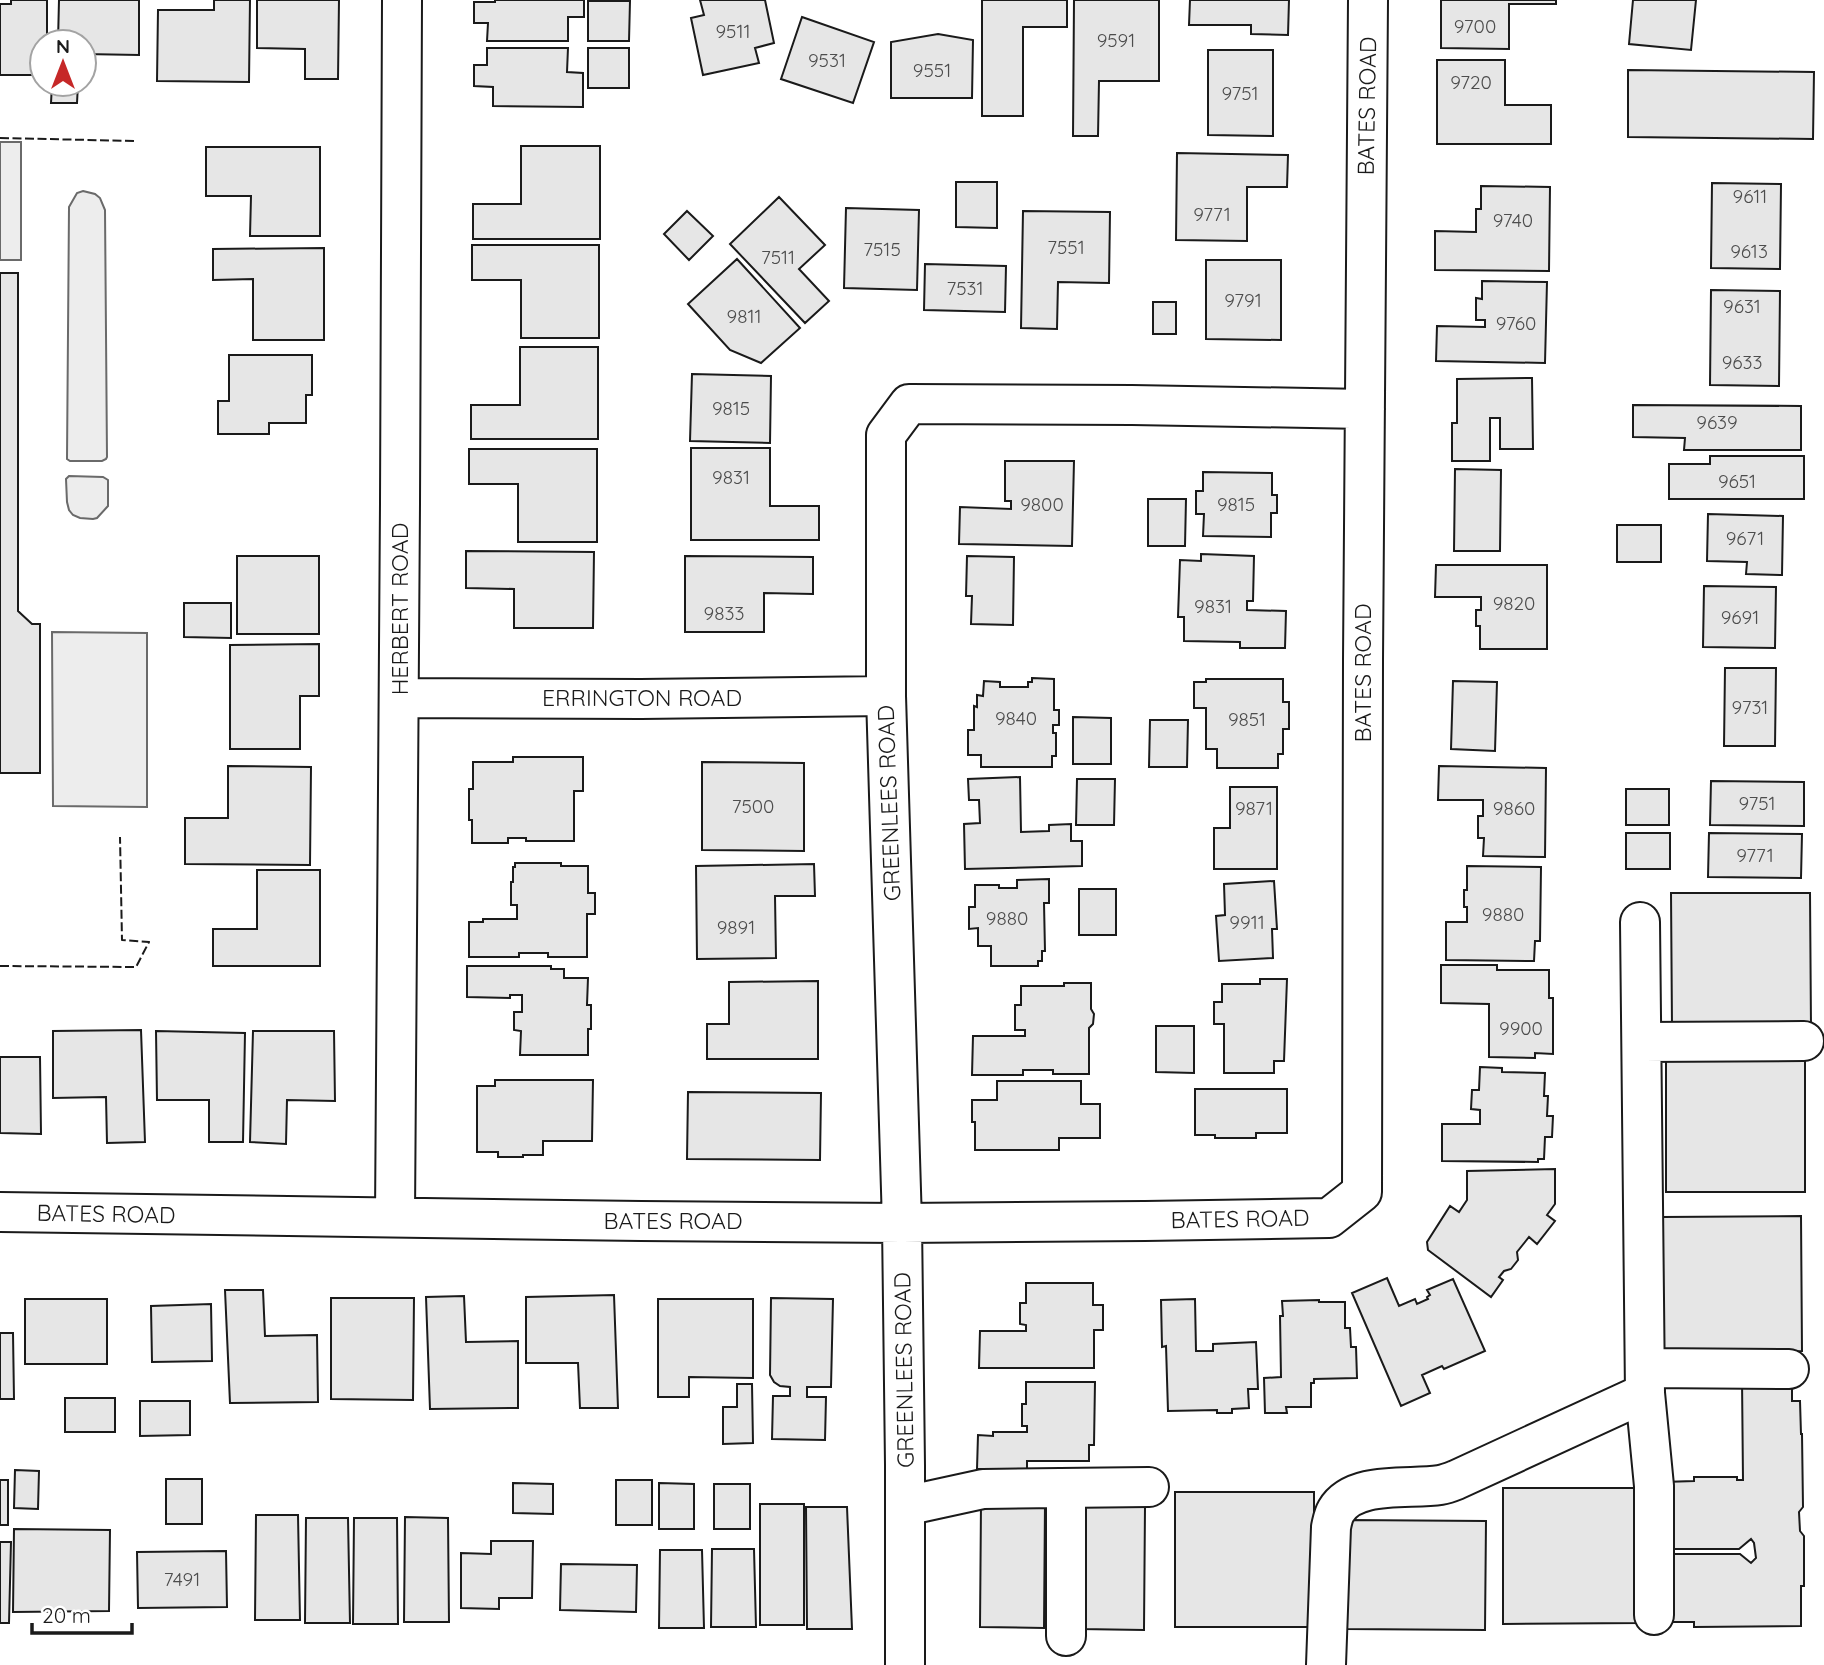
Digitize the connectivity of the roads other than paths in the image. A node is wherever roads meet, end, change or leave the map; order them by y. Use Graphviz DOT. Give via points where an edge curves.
graph roads {
  1 [pos="402,0"];
  2 [pos="1368,0"];
  3 [pos="1365,409"];
  4 [pos="886,696"];
  5 [pos="399,698"];
  6 [pos="1640,922"];
  7 [pos="1804,1041"];
  8 [pos="1642,1042"];
  9 [pos="0,1212"];
  10 [pos="395,1217"];
  11 [pos="902,1223"];
  12 [pos="1789,1369"];
  13 [pos="1645,1381"];
  14 [pos="1149,1487"];
  15 [pos="1066,1488"];
  16 [pos="905,1506"];
  17 [pos="1654,1615"];
  18 [pos="1066,1636"];
  19 [pos="905,1665"];
  20 [pos="1326,1665"];
  1 -- 5 [label="street, HERBERT ROAD"];
  2 -- 3 [label="street, BATES ROAD"];
  3 -- 4 [label="street, GREENLEES ROAD" via="909,404 886,435"];
  3 -- 11 [label="street, BATES ROAD" via="1362,1192 1329,1218"];
  4 -- 5 [label="street, ERRINGTON ROAD"];
  4 -- 11 [label="street, GREENLEES ROAD"];
  5 -- 10 [label="street, HERBERT ROAD"];
  6 -- 8 [label="street"];
  7 -- 8 [label="street"];
  8 -- 13 [label="street"];
  9 -- 10 [label="street, BATES ROAD"];
  10 -- 11 [label="street, BATES ROAD"];
  11 -- 16 [label="street, GREENLEES ROAD"];
  12 -- 13 [label="street"];
  13 -- 17 [label="street" via="1654,1486"];
  13 -- 20 [label="street" via="1456,1480 1373,1489 1345,1501 1331,1527"];
  14 -- 15 [label="street"];
  15 -- 16 [label="street" via="983,1489"];
  15 -- 18 [label="street"];
  16 -- 19 [label="street, GREENLEES ROAD"];
}
